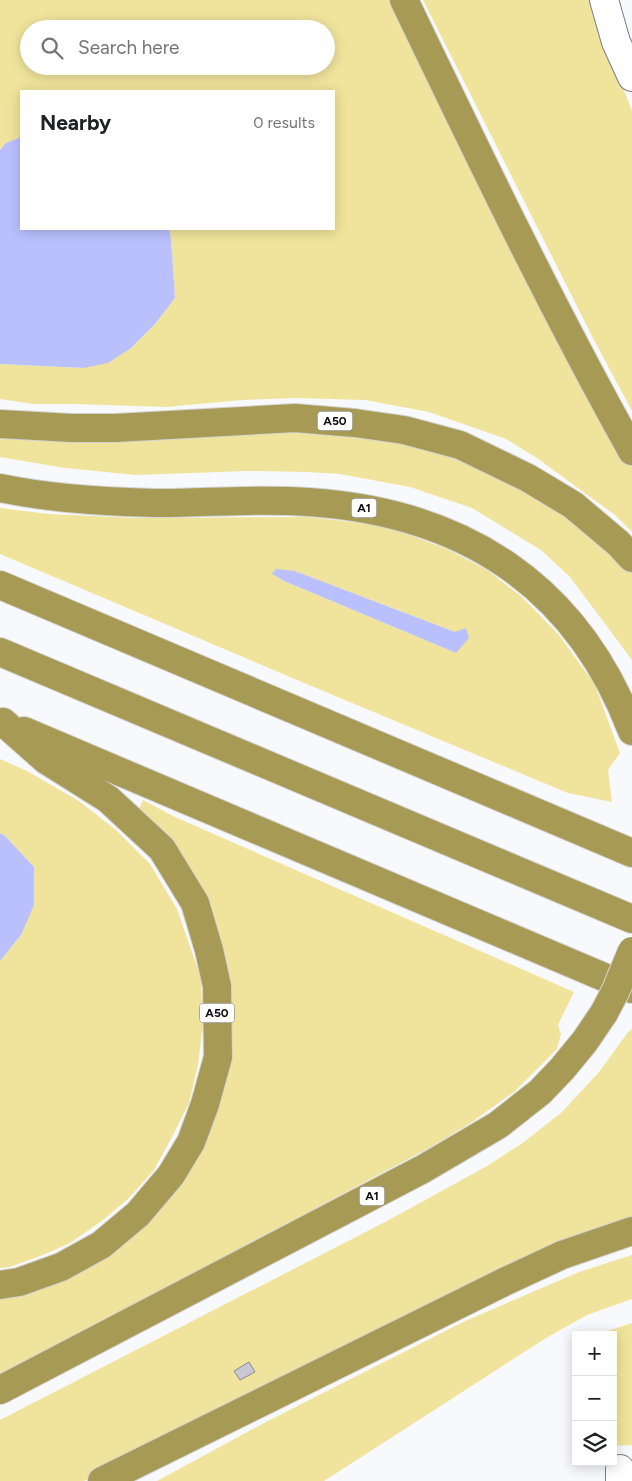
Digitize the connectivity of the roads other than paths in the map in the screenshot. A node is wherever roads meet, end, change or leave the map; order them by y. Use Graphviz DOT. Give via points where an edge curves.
graph roads {
  1 [pos="404,0"];
  2 [pos="604,0"];
  3 [pos="632,77"];
  4 [pos="0,424"];
  5 [pos="632,451"];
  6 [pos="0,488"];
  7 [pos="632,558"];
  8 [pos="0,585"];
  9 [pos="0,652"];
  10 [pos="2,721"];
  11 [pos="632,731"];
  12 [pos="632,852"];
  13 [pos="632,919"];
  14 [pos="632,951"];
  15 [pos="632,989"];
  16 [pos="632,1231"];
  17 [pos="0,1284"];
  18 [pos="0,1390"];
  19 [pos="102,1481"];
  1 -- 5 [label="highway" via="519,238"];
  2 -- 3 [label="street" via="616,42"];
  4 -- 7 [label="highway, A50" via="115,428 296,418 404,430 460,445 528,478 573,505"];
  6 -- 11 [label="highway, A1" via="57,498 104,501 344,504 426,523 471,543 508,566 555,606 600,664"];
  8 -- 12 [label="highway"];
  9 -- 13 [label="highway"];
  10 -- 15 [label="highway, A50"];
  10 -- 17 [label="highway, A50" via="46,760 108,799 162,849 195,903 209,950 217,986 218,1057 191,1142 171,1175 138,1214 101,1245 61,1267 18,1282"];
  14 -- 18 [label="highway, A1, bridge" via="604,1013 585,1041 522,1108 491,1130 423,1169"];
  16 -- 19 [label="highway" via="562,1255 504,1282"];
}
